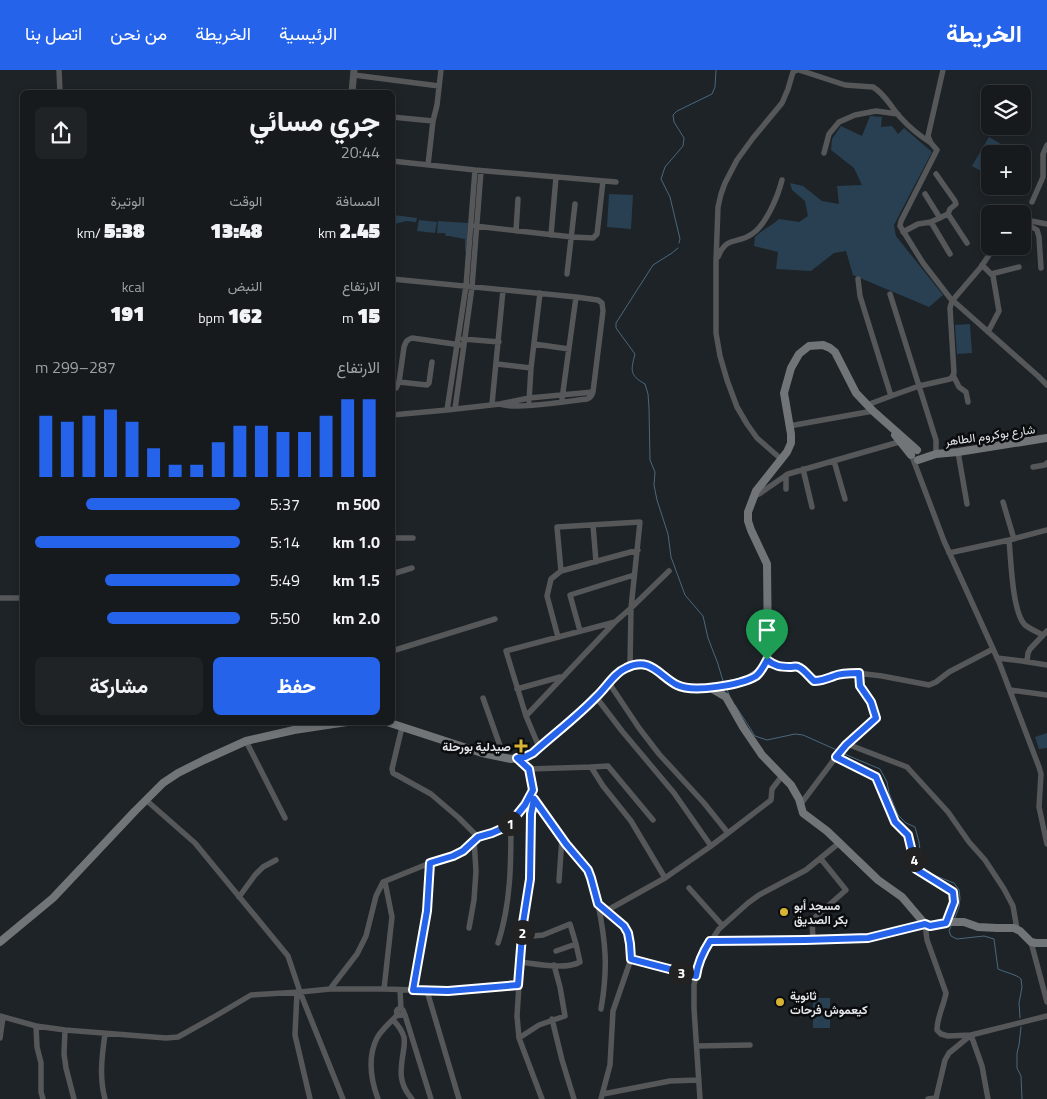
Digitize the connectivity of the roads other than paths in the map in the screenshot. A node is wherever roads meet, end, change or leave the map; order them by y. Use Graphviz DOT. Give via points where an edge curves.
graph roads {
  1 [pos="59,70"];
  2 [pos="441,70"];
  3 [pos="798,70"];
  4 [pos="943,70"];
  5 [pos="354,73"];
  6 [pos="439,86"];
  7 [pos="60,90"];
  8 [pos="352,90"];
  9 [pos="898,114"];
  10 [pos="395,117"];
  11 [pos="434,121"];
  12 [pos="931,143"];
  13 [pos="1047,145"];
  14 [pos="824,153"];
  15 [pos="395,161"];
  16 [pos="428,165"];
  17 [pos="474,170"];
  18 [pos="482,171"];
  19 [pos="936,174"];
  20 [pos="556,177"];
  21 [pos="782,180"];
  22 [pos="603,181"];
  23 [pos="616,182"];
  24 [pos="925,194"];
  25 [pos="518,199"];
  26 [pos="1032,202"];
  27 [pos="575,204"];
  28 [pos="948,214"];
  29 [pos="940,218"];
  30 [pos="1031,221"];
  31 [pos="931,222"];
  32 [pos="1047,224"];
  33 [pos="471,226"];
  34 [pos="478,227"];
  35 [pos="1031,227"];
  36 [pos="516,231"];
  37 [pos="903,232"];
  38 [pos="551,235"];
  39 [pos="572,237"];
  40 [pos="967,243"];
  41 [pos="950,254"];
  42 [pos="989,255"];
  43 [pos="716,261"];
  44 [pos="982,265"];
  45 [pos="1019,267"];
  46 [pos="1041,268"];
  47 [pos="567,274"];
  48 [pos="991,274"];
  49 [pos="395,279"];
  50 [pos="858,279"];
  51 [pos="469,287"];
  52 [pos="504,290"];
  53 [pos="540,293"];
  54 [pos="890,294"];
  55 [pos="576,297"];
  56 [pos="952,300"];
  57 [pos="988,332"];
  58 [pos="458,342"];
  59 [pos="465,342"];
  60 [pos="499,342"];
  61 [pos="534,344"];
  62 [pos="569,349"];
  63 [pos="432,362"];
  64 [pos="496,364"];
  65 [pos="531,368"];
  66 [pos="953,375"];
  67 [pos="399,382"];
  68 [pos="919,386"];
  69 [pos="1047,386"];
  70 [pos="395,388"];
  71 [pos="891,396"];
  72 [pos="562,399"];
  73 [pos="529,402"];
  74 [pos="968,402"];
  75 [pos="492,404"];
  76 [pos="870,408"];
  77 [pos="455,409"];
  78 [pos="447,410"];
  79 [pos="395,415"];
  80 [pos="885,422"];
  81 [pos="789,426"];
  82 [pos="1047,438"];
  83 [pos="900,442"];
  84 [pos="958,452"];
  85 [pos="936,454"];
  86 [pos="915,455"];
  87 [pos="781,459"];
  88 [pos="834,461"];
  89 [pos="1047,463"];
  90 [pos="1033,466"];
  91 [pos="803,470"];
  92 [pos="786,475"];
  93 [pos="786,489"];
  94 [pos="754,496"];
  95 [pos="845,499"];
  96 [pos="1003,502"];
  97 [pos="967,504"];
  98 [pos="812,507"];
  99 [pos="593,524"];
  100 [pos="1047,530"];
  101 [pos="395,538"];
  102 [pos="413,538"];
  103 [pos="1012,539"];
  104 [pos="638,550"];
  105 [pos="950,552"];
  106 [pos="596,562"];
  107 [pos="412,568"];
  108 [pos="561,571"];
  109 [pos="669,571"];
  110 [pos="395,573"];
  111 [pos="634,575"];
  112 [pos="0,598"];
  113 [pos="20,598"];
  114 [pos="631,608"];
  115 [pos="495,619"];
  116 [pos="615,622"];
  117 [pos="580,631"];
  118 [pos="1045,633"];
  119 [pos="558,637"];
  120 [pos="993,649"];
  121 [pos="395,650"];
  122 [pos="997,658"];
  123 [pos="767,660"];
  124 [pos="1027,662"];
  125 [pos="1047,665"];
  126 [pos="630,667"];
  127 [pos="859,673"];
  128 [pos="562,676"];
  129 [pos="609,683"];
  130 [pos="711,688"];
  131 [pos="518,689"];
  132 [pos="1010,690"];
  133 [pos="1047,695"];
  134 [pos="596,697"];
  135 [pos="483,698"];
  136 [pos="526,716"];
  137 [pos="327,725"];
  138 [pos="395,725"];
  139 [pos="402,727"];
  140 [pos="246,742"];
  141 [pos="847,744"];
  142 [pos="539,747"];
  143 [pos="839,754"];
  144 [pos="504,757"];
  145 [pos="517,758"];
  146 [pos="591,767"];
  147 [pos="529,769"];
  148 [pos="782,776"];
  149 [pos="533,790"];
  150 [pos="534,799"];
  151 [pos="146,800"];
  152 [pos="800,805"];
  153 [pos="285,818"];
  154 [pos="653,820"];
  155 [pos="511,822"];
  156 [pos="728,833"];
  157 [pos="562,837"];
  158 [pos="476,839"];
  159 [pos="839,843"];
  160 [pos="1047,844"];
  161 [pos="710,846"];
  162 [pos="821,859"];
  163 [pos="276,860"];
  164 [pos="430,863"];
  165 [pos="665,878"];
  166 [pos="559,881"];
  167 [pos="385,882"];
  168 [pos="689,888"];
  169 [pos="239,897"];
  170 [pos="598,904"];
  171 [pos="606,911"];
  172 [pos="950,923"];
  173 [pos="925,924"];
  174 [pos="722,926"];
  175 [pos="468,928"];
  176 [pos="1017,929"];
  177 [pos="522,937"];
  178 [pos="813,940"];
  179 [pos="710,941"];
  180 [pos="0,942"];
  181 [pos="1031,942"];
  182 [pos="498,943"];
  183 [pos="1047,943"];
  184 [pos="576,944"];
  185 [pos="556,951"];
  186 [pos="631,959"];
  187 [pos="520,962"];
  188 [pos="554,966"];
  189 [pos="696,976"];
  190 [pos="518,985"];
  191 [pos="384,988"];
  192 [pos="330,989"];
  193 [pos="400,990"];
  194 [pos="413,990"];
  195 [pos="427,991"];
  196 [pos="299,992"];
  197 [pos="1047,1002"];
  198 [pos="602,1009"];
  199 [pos="401,1012"];
  200 [pos="1047,1016"];
  201 [pos="1,1017"];
  202 [pos="552,1019"];
  203 [pos="393,1020"];
  204 [pos="36,1026"];
  205 [pos="64,1030"];
  206 [pos="105,1034"];
  207 [pos="971,1035"];
  208 [pos="0,1038"];
  209 [pos="519,1038"];
  210 [pos="750,1045"];
  211 [pos="697,1046"];
  212 [pos="699,1080"];
  213 [pos="602,1096"];
  214 [pos="43,1099"];
  215 [pos="74,1099"];
  216 [pos="105,1099"];
  217 [pos="310,1099"];
  218 [pos="343,1099"];
  219 [pos="378,1099"];
  220 [pos="412,1099"];
  221 [pos="431,1099"];
  222 [pos="458,1099"];
  223 [pos="542,1099"];
  224 [pos="574,1099"];
  225 [pos="700,1099"];
  226 [pos="928,1099"];
  227 [pos="937,1099"];
  228 [pos="988,1099"];
  1 -- 7 [label="street"];
  2 -- 6 [label="street"];
  3 -- 9 [label="street" via="845,85 873,87"];
  3 -- 43 [label="street" via="793,72 782,103 737,160 725,183 718,207"];
  4 -- 12 [label="street" via="928,136"];
  5 -- 6 [label="street"];
  5 -- 8 [label="street"];
  6 -- 11 [label="street"];
  9 -- 12 [label="street"];
  9 -- 14 [label="street" via="876,111 839,122 830,134"];
  10 -- 11 [label="street"];
  11 -- 16 [label="street"];
  12 -- 37 [label="street" via="937,150 901,221"];
  13 -- 26 [label="street" via="1043,154 1043,177"];
  15 -- 16 [label="street"];
  16 -- 17 [label="street"];
  17 -- 18 [label="street"];
  17 -- 33 [label="street"];
  18 -- 20 [label="street"];
  18 -- 34 [label="street"];
  19 -- 28 [label="street" via="956,203"];
  20 -- 22 [label="street"];
  20 -- 38 [label="street"];
  21 -- 43 [label="street" via="775,202 760,226 748,237 724,245"];
  22 -- 23 [label="street"];
  22 -- 39 [label="street" via="597,234 592,238"];
  24 -- 29 [label="street"];
  25 -- 36 [label="street"];
  27 -- 39 [label="street"];
  28 -- 29 [label="street"];
  28 -- 40 [label="street"];
  29 -- 31 [label="street"];
  30 -- 32 [label="street"];
  31 -- 37 [label="street"];
  31 -- 41 [label="street"];
  33 -- 34 [label="street"];
  33 -- 51 [label="street"];
  34 -- 36 [label="street"];
  34 -- 51 [label="street"];
  35 -- 46 [label="street" via="1037,230 1039,237"];
  36 -- 38 [label="street"];
  37 -- 56 [label="street" via="922,263"];
  38 -- 39 [label="street"];
  39 -- 47 [label="street"];
  42 -- 44 [label="street"];
  43 -- 87 [label="street" via="716,333 727,380 747,424 757,438"];
  44 -- 48 [label="street"];
  44 -- 56 [label="street"];
  45 -- 48 [label="street"];
  48 -- 57 [label="street" via="999,311"];
  49 -- 51 [label="street"];
  50 -- 71 [label="street" via="865,314"];
  51 -- 52 [label="street"];
  51 -- 58 [label="street"];
  51 -- 59 [label="street"];
  52 -- 53 [label="street"];
  52 -- 60 [label="street"];
  53 -- 55 [label="street"];
  53 -- 61 [label="street"];
  54 -- 68 [label="street"];
  55 -- 62 [label="street"];
  55 -- 72 [label="street" via="598,300 603,306 593,392 587,399"];
  56 -- 57 [label="street"];
  56 -- 66 [label="street"];
  57 -- 69 [label="street"];
  58 -- 59 [label="street"];
  58 -- 67 [label="street" via="408,339"];
  58 -- 78 [label="street"];
  59 -- 60 [label="street"];
  59 -- 77 [label="street"];
  60 -- 64 [label="street"];
  61 -- 62 [label="street"];
  61 -- 65 [label="street"];
  62 -- 72 [label="street"];
  63 -- 67 [label="street" via="427,385"];
  64 -- 65 [label="street"];
  64 -- 75 [label="street"];
  65 -- 73 [label="street"];
  66 -- 68 [label="street" via="950,379"];
  66 -- 74 [label="street" via="959,387 966,392"];
  67 -- 70 [label="street"];
  68 -- 71 [label="street"];
  68 -- 85 [label="street" via="936,440"];
  71 -- 76 [label="street"];
  72 -- 73 [label="street"];
  73 -- 75 [label="street"];
  75 -- 77 [label="street"];
  76 -- 80 [label="main road"];
  76 -- 81 [label="street"];
  76 -- 81 [label="main road" via="856,393 835,352 823,345 809,346 794,361 786,384 784,393"];
  77 -- 78 [label="street"];
  78 -- 79 [label="street"];
  80 -- 83 [label="main road"];
  80 -- 86 [label="main road"];
  81 -- 87 [label="main road" via="791,443"];
  82 -- 84 [label="main road, شارع بوكروم الطاهر"];
  83 -- 86 [label="main road"];
  83 -- 88 [label="street"];
  84 -- 85 [label="main road, شارع بوكروم الطاهر"];
  84 -- 97 [label="street"];
  85 -- 86 [label="main road, شارع بوكروم الطاهر"];
  86 -- 105 [label="street"];
  87 -- 94 [label="main road"];
  88 -- 91 [label="street"];
  88 -- 95 [label="street"];
  89 -- 90 [label="street"];
  91 -- 92 [label="street"];
  91 -- 98 [label="street"];
  92 -- 93 [label="street"];
  92 -- 94 [label="street"];
  94 -- 123 [label="main road" via="748,521 766,564"];
  96 -- 103 [label="street"];
  99 -- 104 [label="street" via="640,522"];
  99 -- 106 [label="street"];
  99 -- 108 [label="street" via="557,527"];
  100 -- 103 [label="street"];
  101 -- 102 [label="street"];
  103 -- 105 [label="street"];
  103 -- 118 [label="street" via="1013,582 1018,612 1026,625 1036,632"];
  104 -- 106 [label="street"];
  104 -- 111 [label="street"];
  105 -- 120 [label="street"];
  106 -- 108 [label="street"];
  107 -- 110 [label="street"];
  108 -- 119 [label="street" via="551,579 547,596"];
  109 -- 114 [label="street"];
  111 -- 114 [label="street"];
  111 -- 117 [label="street" via="570,594"];
  112 -- 113 [label="street"];
  114 -- 116 [label="street"];
  114 -- 126 [label="street"];
  115 -- 121 [label="street"];
  116 -- 117 [label="street"];
  116 -- 128 [label="street"];
  117 -- 119 [label="street"];
  118 -- 124 [label="street" via="1030,649"];
  119 -- 131 [label="street" via="506,651"];
  120 -- 122 [label="street"];
  120 -- 127 [label="street" via="929,685"];
  122 -- 124 [label="street"];
  122 -- 132 [label="street"];
  123 -- 127 [label="street" via="775,666 799,667 814,681"];
  123 -- 130 [label="main road" via="756,676"];
  124 -- 125 [label="street"];
  126 -- 129 [label="main road"];
  126 -- 130 [label="main road" via="637,664 649,666 687,688"];
  127 -- 141 [label="street" via="860,686 871,702 876,718"];
  128 -- 131 [label="street"];
  128 -- 136 [label="street"];
  129 -- 134 [label="main road"];
  129 -- 156 [label="street" via="659,754"];
  130 -- 148 [label="main road" via="726,696 762,755"];
  131 -- 136 [label="street"];
  132 -- 133 [label="street"];
  132 -- 160 [label="street" via="1041,774 1039,808"];
  134 -- 142 [label="main road"];
  134 -- 161 [label="street" via="674,793"];
  135 -- 144 [label="street"];
  136 -- 142 [label="street"];
  137 -- 140 [label="main road"];
  138 -- 139 [label="main road"];
  139 -- 144 [label="main road"];
  139 -- 158 [label="street" via="393,773 431,794 459,818"];
  140 -- 151 [label="main road" via="178,773"];
  140 -- 153 [label="street"];
  141 -- 143 [label="street"];
  141 -- 176 [label="street" via="907,767 942,805 1004,889"];
  142 -- 145 [label="main road" via="525,757"];
  143 -- 152 [label="street"];
  143 -- 172 [label="street" via="876,777 895,822 908,835 916,869 953,892"];
  144 -- 145 [label="main road"];
  145 -- 147 [label="street"];
  146 -- 147 [label="street"];
  146 -- 154 [label="street" via="608,766"];
  146 -- 165 [label="street" via="631,822"];
  147 -- 149 [label="street"];
  148 -- 152 [label="main road" via="791,785"];
  148 -- 156 [label="street" via="772,789 771,800"];
  149 -- 150 [label="street"];
  149 -- 155 [label="street"];
  150 -- 157 [label="street"];
  150 -- 177 [label="street" via="530,879"];
  151 -- 169 [label="street" via="195,843"];
  151 -- 180 [label="main road" via="53,898"];
  152 -- 159 [label="main road" via="803,813"];
  155 -- 158 [label="street"];
  155 -- 182 [label="street" via="508,897"];
  156 -- 161 [label="street"];
  157 -- 166 [label="street"];
  157 -- 170 [label="street" via="588,870"];
  158 -- 164 [label="street" via="463,851"];
  158 -- 175 [label="street" via="474,900"];
  159 -- 162 [label="street"];
  159 -- 173 [label="main road" via="878,880 902,897"];
  161 -- 165 [label="street"];
  162 -- 174 [label="street" via="759,895"];
  162 -- 178 [label="street" via="846,890 812,920"];
  163 -- 169 [label="street" via="262,867"];
  164 -- 167 [label="street"];
  164 -- 194 [label="street" via="427,911"];
  165 -- 171 [label="street"];
  167 -- 191 [label="street" via="392,917"];
  167 -- 192 [label="street" via="376,896 366,936 357,954"];
  168 -- 174 [label="street"];
  169 -- 196 [label="street" via="288,956"];
  170 -- 171 [label="street"];
  170 -- 198 [label="street" via="606,952"];
  171 -- 186 [label="street" via="628,933"];
  172 -- 173 [label="main road"];
  172 -- 176 [label="main road"];
  173 -- 178 [label="street" via="868,938"];
  173 -- 207 [label="street" via="927,940 946,993 937,1030 948,1036"];
  174 -- 179 [label="street"];
  176 -- 181 [label="main road"];
  177 -- 184 [label="street" via="542,935 570,924"];
  177 -- 187 [label="street"];
  178 -- 179 [label="street"];
  179 -- 189 [label="street"];
  181 -- 183 [label="main road"];
  181 -- 197 [label="street"];
  184 -- 185 [label="street"];
  184 -- 188 [label="street" via="580,962"];
  186 -- 189 [label="street"];
  186 -- 213 [label="street" via="613,1011 610,1065"];
  187 -- 188 [label="street"];
  187 -- 190 [label="street"];
  188 -- 202 [label="street" via="564,1016"];
  189 -- 211 [label="street"];
  190 -- 195 [label="street"];
  190 -- 209 [label="street"];
  191 -- 192 [label="street"];
  191 -- 193 [label="street"];
  192 -- 196 [label="street"];
  193 -- 194 [label="street"];
  193 -- 199 [label="street"];
  194 -- 195 [label="street"];
  195 -- 222 [label="street"];
  196 -- 206 [label="street" via="251,995 178,1037"];
  196 -- 217 [label="street" via="295,1035"];
  196 -- 218 [label="street"];
  199 -- 203 [label="street"];
  199 -- 221 [label="street" via="405,1014"];
  200 -- 207 [label="street"];
  201 -- 204 [label="street"];
  201 -- 208 [label="street"];
  202 -- 209 [label="street"];
  202 -- 224 [label="street"];
  203 -- 219 [label="street" via="377,1038 372,1053 370,1074"];
  203 -- 220 [label="street" via="404,1036 401,1080"];
  204 -- 205 [label="street"];
  204 -- 214 [label="street"];
  205 -- 206 [label="street"];
  205 -- 215 [label="street" via="65,1061"];
  206 -- 216 [label="street" via="101,1066"];
  207 -- 227 [label="street" via="945,1060"];
  207 -- 228 [label="street" via="982,1066"];
  209 -- 223 [label="street"];
  210 -- 211 [label="street"];
  211 -- 212 [label="street"];
  212 -- 213 [label="street" via="670,1081"];
  212 -- 225 [label="street"];
  226 -- 227 [label="street"];
}
